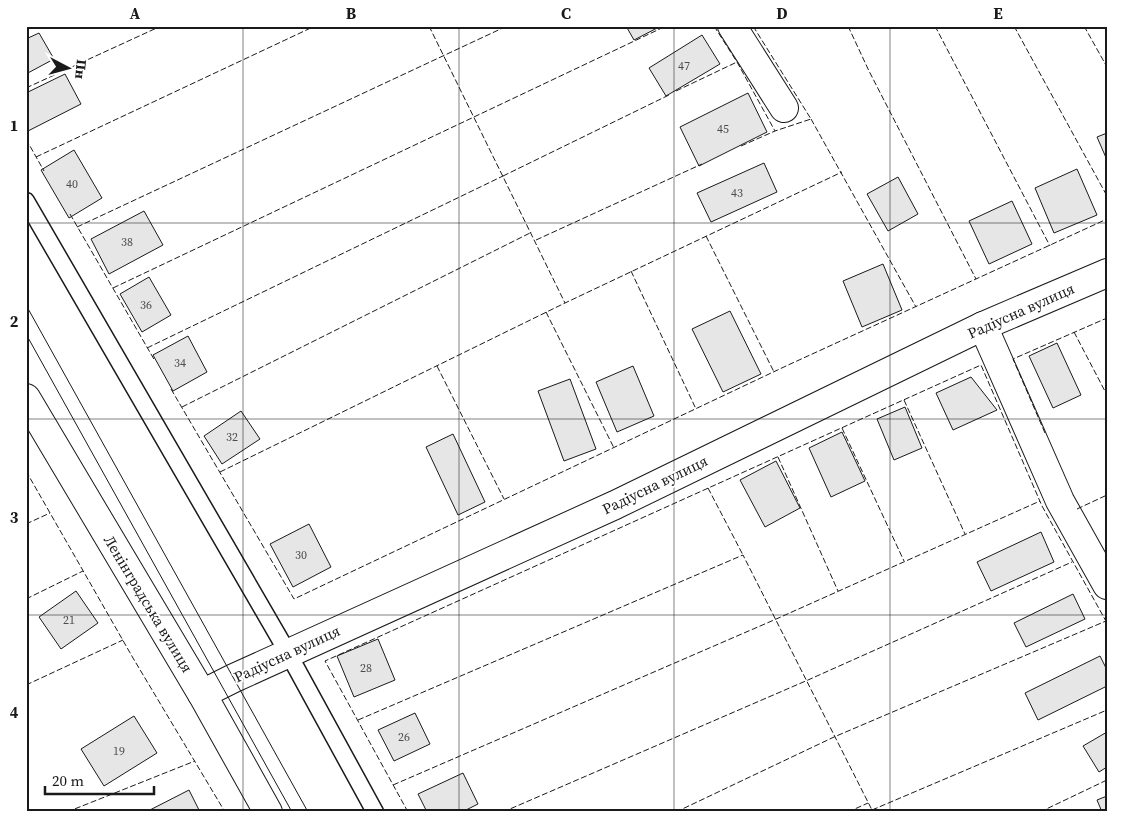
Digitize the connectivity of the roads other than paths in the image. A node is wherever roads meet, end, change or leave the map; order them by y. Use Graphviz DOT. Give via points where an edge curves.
graph roads {
  1 [pos="732,26"];
  2 [pos="784,108"];
  3 [pos="26,201"];
  4 [pos="1107,273"];
  5 [pos="983,326"];
  6 [pos="26,398"];
  7 [pos="1107,585"];
  8 [pos="288,653"];
  9 [pos="202,694"];
  10 [pos="268,812"];
  11 [pos="376,812"];
  1 -- 2 [label="street"];
  3 -- 8 [label="lane"];
  4 -- 5 [label="street, Радіусна вулиця"];
  5 -- 7 [label="street" via="1060,501"];
  5 -- 8 [label="street, Радіусна вулиця" via="615,505"];
  6 -- 9 [label="street, Ленінградська вулиця"];
  8 -- 9 [label="street, Радіусна вулиця"];
  8 -- 11 [label="lane"];
  9 -- 10 [label="street, Ленінградська вулиця"];
}
